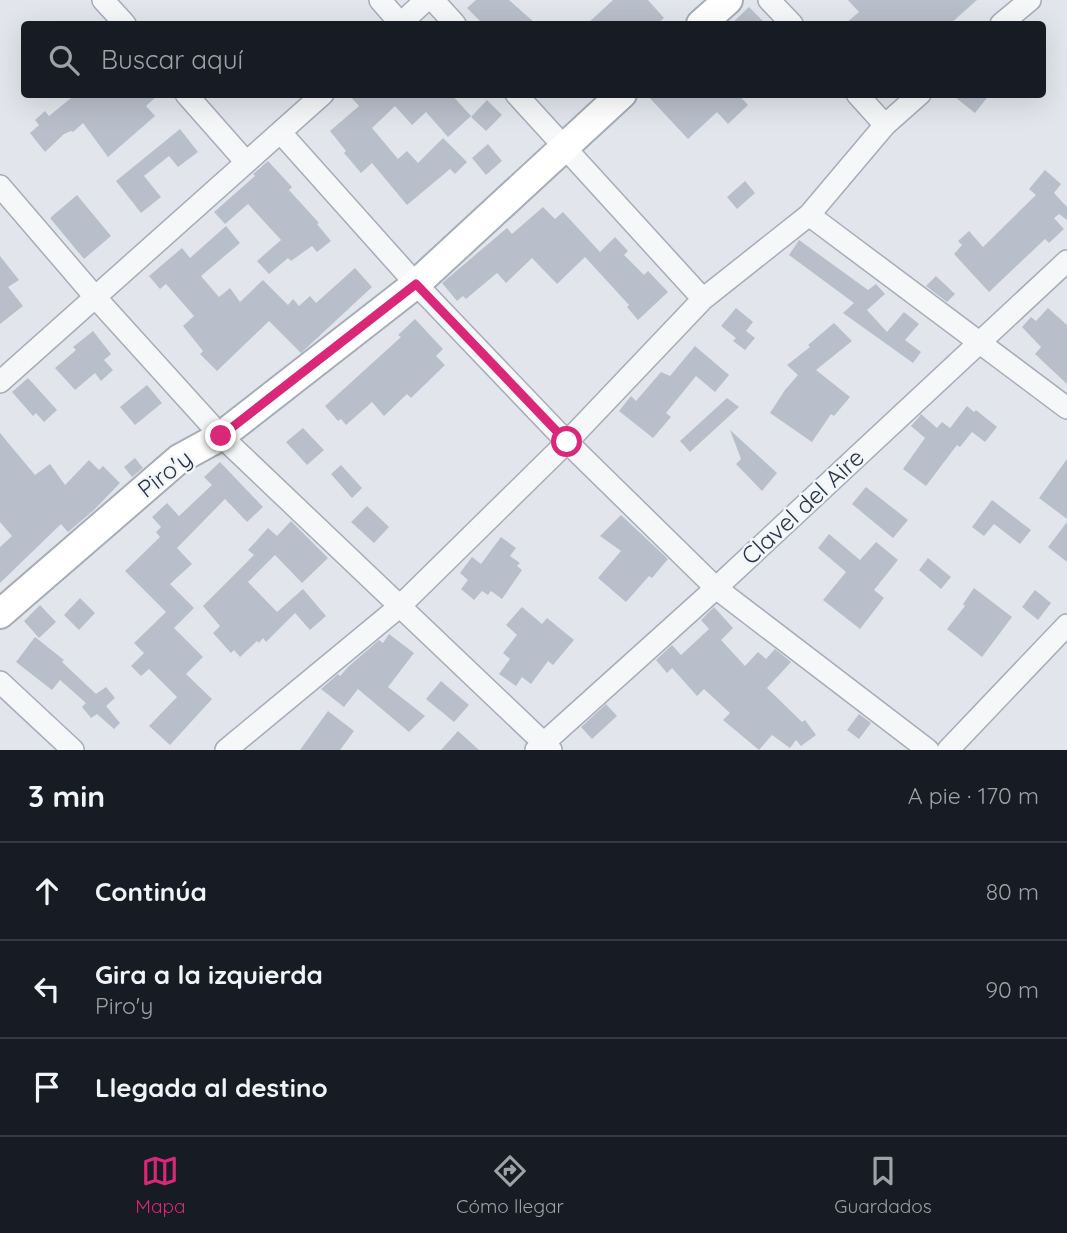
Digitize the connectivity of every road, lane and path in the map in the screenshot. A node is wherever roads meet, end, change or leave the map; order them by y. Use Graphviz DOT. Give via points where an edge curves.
graph roads {
  1 [pos="103,0"];
  2 [pos="380,0"];
  3 [pos="426,0"];
  4 [pos="433,0"];
  5 [pos="728,0"];
  6 [pos="769,0"];
  7 [pos="1030,0"];
  8 [pos="122,21"];
  9 [pos="398,21"];
  10 [pos="404,21"];
  11 [pos="452,21"];
  12 [pos="704,21"];
  13 [pos="789,21"];
  14 [pos="1005,21"];
  15 [pos="190,98"];
  16 [pos="319,98"];
  17 [pos="519,98"];
  18 [pos="618,98"];
  19 [pos="861,98"];
  20 [pos="915,98"];
  21 [pos="885,125"];
  22 [pos="281,133"];
  23 [pos="563,148"];
  24 [pos="246,162"];
  25 [pos="0,186"];
  26 [pos="809,215"];
  27 [pos="1067,261"];
  28 [pos="416,284"];
  29 [pos="96,298"];
  30 [pos="703,299"];
  31 [pos="979,343"];
  32 [pos="0,382"];
  33 [pos="1067,408"];
  34 [pos="221,436"];
  35 [pos="567,442"];
  36 [pos="716,588"];
  37 [pos="399,607"];
  38 [pos="0,614"];
  39 [pos="1067,625"];
  40 [pos="0,682"];
  41 [pos="544,748"];
  42 [pos="73,750"];
  43 [pos="226,750"];
  44 [pos="928,750"];
  45 [pos="948,750"];
  1 -- 8 [label="street"];
  2 -- 9 [label="street"];
  3 -- 10 [label="street"];
  4 -- 11 [label="street"];
  5 -- 12 [label="main road"];
  6 -- 13 [label="street"];
  7 -- 14 [label="street"];
  15 -- 24 [label="street"];
  16 -- 22 [label="street"];
  17 -- 23 [label="street"];
  18 -- 23 [label="main road, Piro'y"];
  19 -- 21 [label="street"];
  20 -- 21 [label="street"];
  21 -- 26 [label="street"];
  22 -- 24 [label="street"];
  22 -- 28 [label="street"];
  23 -- 28 [label="main road, Piro'y"];
  23 -- 30 [label="street"];
  24 -- 29 [label="street"];
  25 -- 29 [label="street"];
  26 -- 30 [label="street"];
  26 -- 31 [label="street"];
  27 -- 31 [label="street, Clavel del Aire"];
  28 -- 34 [label="main road, Piro'y"];
  28 -- 35 [label="street"];
  29 -- 32 [label="street"];
  29 -- 34 [label="street"];
  30 -- 35 [label="street"];
  31 -- 33 [label="street"];
  31 -- 36 [label="street, Clavel del Aire"];
  34 -- 37 [label="street"];
  34 -- 38 [label="main road, Piro'y" via="179,459"];
  35 -- 36 [label="street"];
  35 -- 37 [label="street"];
  36 -- 41 [label="street, Clavel del Aire"];
  36 -- 44 [label="street"];
  37 -- 41 [label="street"];
  37 -- 43 [label="street"];
  39 -- 45 [label="street"];
  40 -- 42 [label="street"];
}
